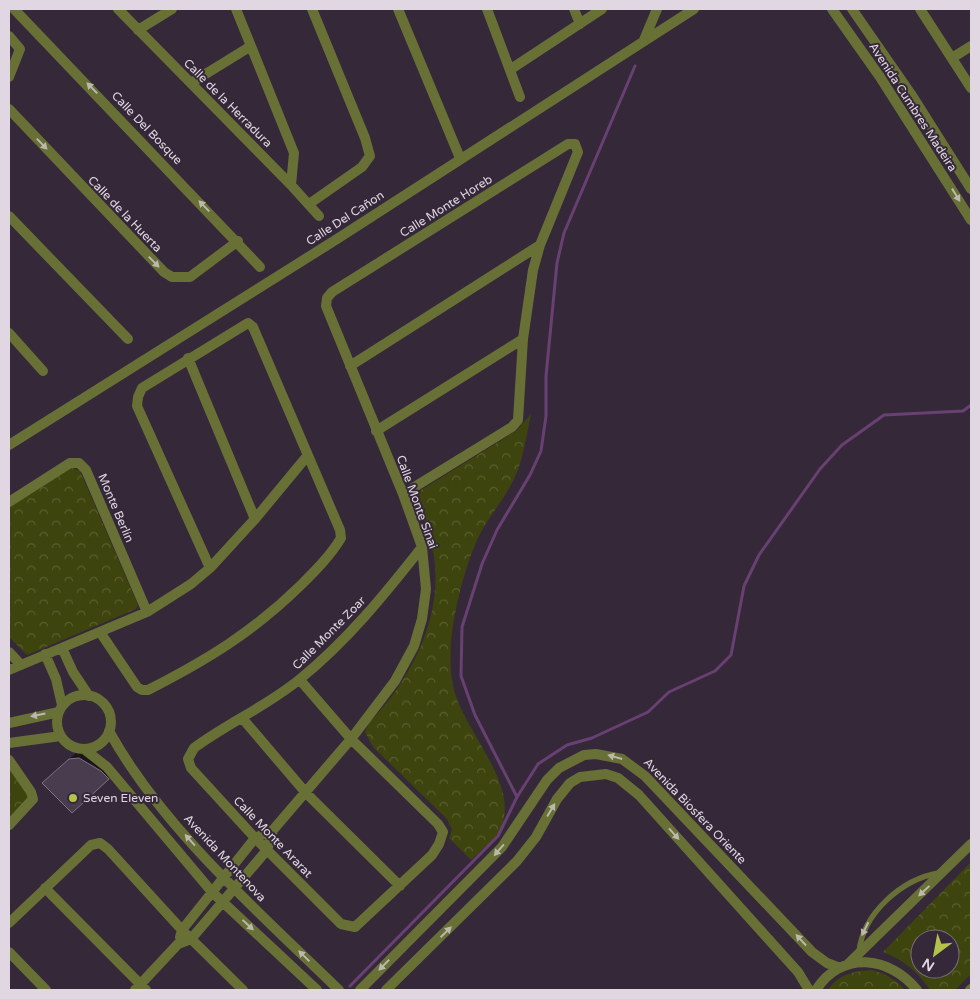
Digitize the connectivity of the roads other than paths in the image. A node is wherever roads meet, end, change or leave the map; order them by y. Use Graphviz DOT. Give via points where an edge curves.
graph roads {
  1 [pos="14,9"];
  2 [pos="118,9"];
  3 [pos="172,9"];
  4 [pos="236,9"];
  5 [pos="312,9"];
  6 [pos="398,9"];
  7 [pos="487,9"];
  8 [pos="574,9"];
  9 [pos="602,9"];
  10 [pos="658,9"];
  11 [pos="694,9"];
  12 [pos="832,9"];
  13 [pos="852,9"];
  14 [pos="920,9"];
  15 [pos="580,24"];
  16 [pos="138,30"];
  17 [pos="12,39"];
  18 [pos="643,41"];
  19 [pos="251,46"];
  20 [pos="971,46"];
  21 [pos="952,58"];
  22 [pos="511,69"];
  23 [pos="9,77"];
  24 [pos="191,83"];
  25 [pos="971,88"];
  26 [pos="520,97"];
  27 [pos="9,109"];
  28 [pos="460,158"];
  29 [pos="291,185"];
  30 [pos="971,189"];
  31 [pos="309,204"];
  32 [pos="9,216"];
  33 [pos="319,216"];
  34 [pos="971,220"];
  35 [pos="238,241"];
  36 [pos="540,245"];
  37 [pos="260,267"];
  38 [pos="329,295"];
  39 [pos="9,333"];
  40 [pos="128,338"];
  41 [pos="523,339"];
  42 [pos="188,358"];
  43 [pos="350,366"];
  44 [pos="43,370"];
  45 [pos="376,431"];
  46 [pos="9,445"];
  47 [pos="308,456"];
  48 [pos="403,494"];
  49 [pos="9,502"];
  50 [pos="255,519"];
  51 [pos="422,547"];
  52 [pos="210,568"];
  53 [pos="147,612"];
  54 [pos="100,632"];
  55 [pos="62,648"];
  56 [pos="9,652"];
  57 [pos="45,654"];
  58 [pos="21,665"];
  59 [pos="9,670"];
  60 [pos="300,680"];
  61 [pos="89,696"];
  62 [pos="61,708"];
  63 [pos="242,718"];
  64 [pos="9,723"];
  65 [pos="109,731"];
  66 [pos="61,736"];
  67 [pos="351,739"];
  68 [pos="9,742"];
  69 [pos="84,749"];
  70 [pos="190,755"];
  71 [pos="9,760"];
  72 [pos="306,792"];
  73 [pos="9,825"];
  74 [pos="273,830"];
  75 [pos="255,838"];
  76 [pos="971,844"];
  77 [pos="267,850"];
  78 [pos="944,873"];
  79 [pos="224,878"];
  80 [pos="400,886"];
  81 [pos="45,888"];
  82 [pos="235,888"];
  83 [pos="212,892"];
  84 [pos="223,902"];
  85 [pos="9,923"];
  86 [pos="182,930"];
  87 [pos="191,939"];
  88 [pos="178,944"];
  89 [pos="9,952"];
  90 [pos="859,953"];
  91 [pos="843,966"];
  92 [pos="140,988"];
  93 [pos="46,990"];
  94 [pos="243,990"];
  95 [pos="317,990"];
  96 [pos="339,990"];
  97 [pos="360,990"];
  98 [pos="386,990"];
  99 [pos="808,990"];
  100 [pos="816,990"];
  101 [pos="917,990"];
  35 -- 1 [label="street, Calle Del Bosque, one-way"];
  2 -- 16 [label="street, Calle de la Herradura"];
  3 -- 16 [label="street"];
  4 -- 19 [label="street"];
  5 -- 31 [label="street" via="370,156 362,167"];
  6 -- 28 [label="street"];
  7 -- 22 [label="street"];
  8 -- 15 [label="street"];
  9 -- 15 [label="street"];
  10 -- 18 [label="street"];
  11 -- 18 [label="street, Calle Del Cañon"];
  12 -- 34 [label="street, Avenida Cumbres Madeira, one-way" via="880,77"];
  13 -- 30 [label="street, Avenida Cumbres Madeira"];
  14 -- 21 [label="street"];
  15 -- 22 [label="street"];
  16 -- 24 [label="street, Calle de la Herradura"];
  17 -- 23 [label="street" via="20,49"];
  18 -- 28 [label="street, Calle Del Cañon"];
  19 -- 24 [label="street"];
  19 -- 29 [label="street" via="294,153"];
  20 -- 21 [label="street"];
  21 -- 25 [label="street"];
  22 -- 26 [label="street"];
  24 -- 29 [label="street, Calle de la Herradura"];
  27 -- 35 [label="street, Calle de la Huerta, one-way" via="172,277 190,277"];
  28 -- 46 [label="street, Calle Del Cañon" via="338,239"];
  29 -- 31 [label="street, Calle de la Herradura"];
  31 -- 33 [label="street, Calle de la Herradura"];
  32 -- 40 [label="street"];
  35 -- 37 [label="street, Calle Del Bosque"];
  36 -- 38 [label="street, Calle Monte Horeb" via="578,152 577,146 568,144"];
  36 -- 41 [label="street"];
  36 -- 43 [label="street"];
  38 -- 43 [label="street, Calle Monte Sinai" via="326,306"];
  39 -- 44 [label="street"];
  41 -- 45 [label="street"];
  41 -- 48 [label="street" via="518,420 512,427"];
  42 -- 47 [label="street" via="248,324 253,327"];
  42 -- 50 [label="street"];
  42 -- 52 [label="street" via="142,388 137,406"];
  43 -- 45 [label="street, Calle Monte Sinai"];
  45 -- 48 [label="street, Calle Monte Sinai"];
  47 -- 50 [label="street"];
  47 -- 54 [label="street" via="340,530 340,538 310,576 276,609 234,642 148,690 137,687"];
  48 -- 51 [label="street, Calle Monte Sinai"];
  49 -- 53 [label="street, Monte Berlín" via="70,462 79,463 86,470"];
  50 -- 52 [label="street"];
  51 -- 60 [label="street, Calle Monte Zoar" via="361,622"];
  51 -- 67 [label="street, Calle Monte Sinai" via="426,589 414,646 394,681"];
  52 -- 53 [label="street" via="168,601"];
  53 -- 54 [label="street"];
  54 -- 55 [label="street"];
  55 -- 57 [label="street"];
  55 -- 61 [label="street"];
  56 -- 58 [label="street"];
  57 -- 58 [label="street"];
  57 -- 62 [label="street" via="56,679"];
  58 -- 59 [label="street"];
  60 -- 63 [label="street, Calle Monte Zoar"];
  60 -- 67 [label="street"];
  61 -- 62 [label="street" via="75,697"];
  61 -- 65 [label="street" via="107,709"];
  62 -- 64 [label="street, one-way"];
  62 -- 66 [label="street" via="57,728"];
  63 -- 70 [label="street, Calle Monte Zoar" via="199,744"];
  63 -- 72 [label="street"];
  65 -- 69 [label="street" via="99,744"];
  79 -- 65 [label="street, Avenida Montenova, one-way" via="174,822 121,753"];
  66 -- 68 [label="street"];
  66 -- 69 [label="street" via="70,745"];
  67 -- 72 [label="street, Calle Monte Sinai"];
  67 -- 80 [label="street" via="443,832 437,849"];
  69 -- 83 [label="street" via="107,767"];
  70 -- 75 [label="street, Calle Monte Ararat" via="188,762 191,768"];
  71 -- 73 [label="street" via="33,799"];
  72 -- 74 [label="street, Calle Monte Sinai"];
  72 -- 80 [label="street"];
  74 -- 75 [label="street"];
  74 -- 77 [label="street"];
  75 -- 77 [label="street, Calle Monte Ararat"];
  75 -- 79 [label="street"];
  76 -- 78 [label="street"];
  77 -- 80 [label="street, Calle Monte Ararat" via="341,924 351,928"];
  77 -- 82 [label="street"];
  78 -- 90 [label="street, one-way"];
  78 -- 90 [label="lane, one-way" via="914,880 900,889 868,924"];
  79 -- 82 [label="street, Avenida Montenova"];
  79 -- 83 [label="street"];
  81 -- 85 [label="street"];
  81 -- 86 [label="street" via="91,846 103,844"];
  81 -- 92 [label="street"];
  82 -- 84 [label="street"];
  96 -- 82 [label="street, Avenida Montenova, one-way"];
  83 -- 84 [label="street"];
  83 -- 86 [label="street"];
  84 -- 87 [label="street"];
  84 -- 95 [label="street, one-way"];
  86 -- 87 [label="street"];
  86 -- 88 [label="street"];
  87 -- 88 [label="street"];
  87 -- 94 [label="street"];
  88 -- 92 [label="street"];
  89 -- 93 [label="street"];
  90 -- 91 [label="street"];
  91 -- 97 [label="street, Avenida Biosfera Oriente, one-way" via="827,963 812,952 645,776 622,759 596,754 584,755 559,768 547,780 514,833 497,853"];
  91 -- 100 [label="street" via="823,980"];
  91 -- 101 [label="street" via="878,963 893,968"];
  98 -- 99 [label="street, one-way" via="518,861 564,790 580,777 606,774 618,778 639,795 798,972"];
}
